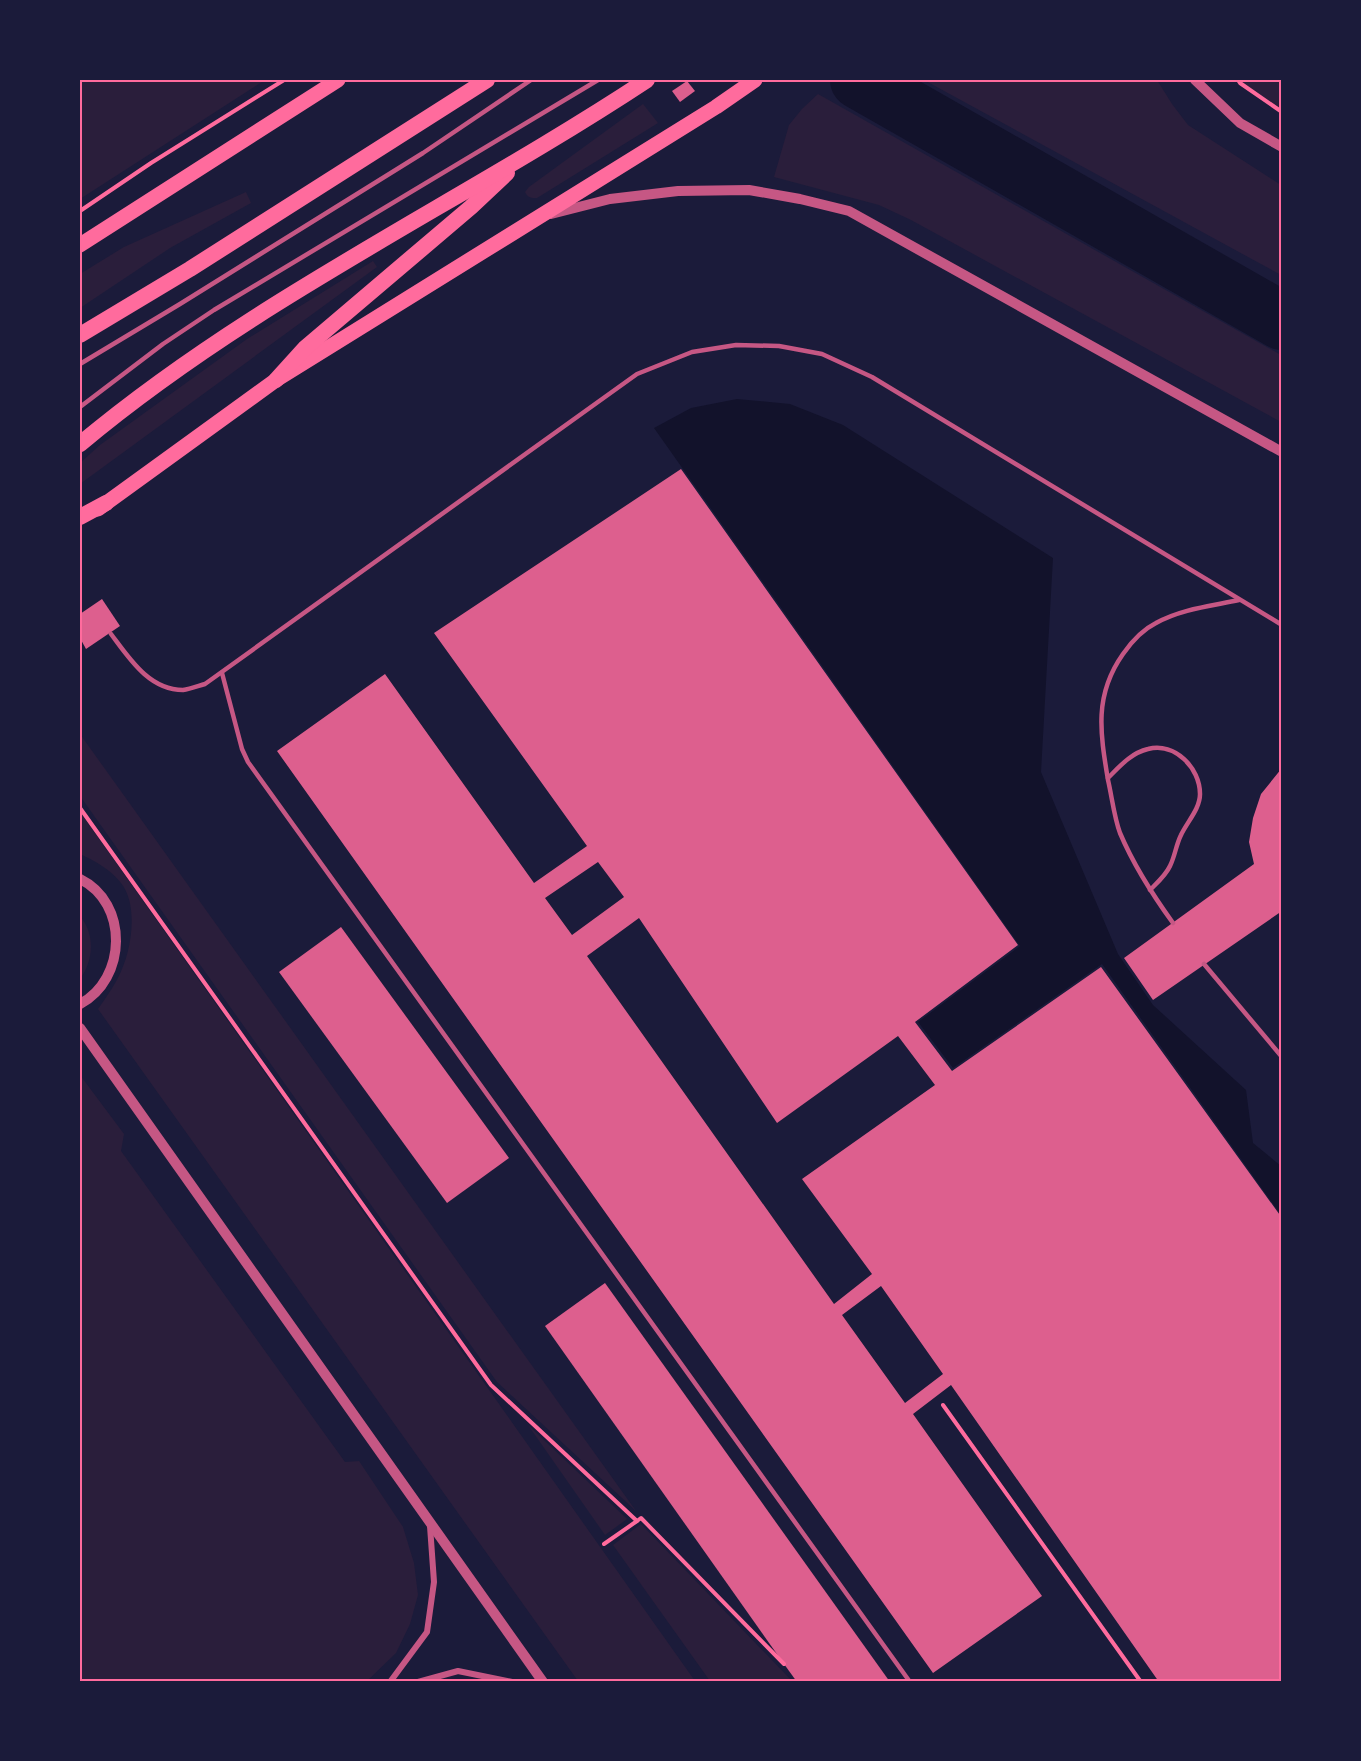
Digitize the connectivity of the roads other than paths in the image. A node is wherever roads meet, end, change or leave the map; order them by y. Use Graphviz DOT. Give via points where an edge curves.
graph roads {
  1 [pos="338,80"];
  2 [pos="487,80"];
  3 [pos="531,80"];
  4 [pos="598,80"];
  5 [pos="647,80"];
  6 [pos="1195,80"];
  7 [pos="751,83"];
  8 [pos="1281,147"];
  9 [pos="528,153"];
  10 [pos="539,217"];
  11 [pos="80,245"];
  12 [pos="80,335"];
  13 [pos="80,364"];
  14 [pos="276,380"];
  15 [pos="80,407"];
  16 [pos="80,444"];
  17 [pos="1281,452"];
  18 [pos="106,503"];
  19 [pos="80,517"];
  20 [pos="80,523"];
  21 [pos="1239,600"];
  22 [pos="1281,625"];
  23 [pos="111,634"];
  24 [pos="222,673"];
  25 [pos="1108,778"];
  26 [pos="80,879"];
  27 [pos="1150,890"];
  28 [pos="1173,923"];
  29 [pos="1204,964"];
  30 [pos="80,1004"];
  31 [pos="80,1028"];
  32 [pos="1281,1057"];
  33 [pos="429,1519"];
  34 [pos="390,1682"];
  35 [pos="418,1682"];
  36 [pos="512,1682"];
  37 [pos="543,1682"];
  38 [pos="910,1682"];
  1 -- 11 [label="main road"];
  2 -- 12 [label="highway" via="201,263"];
  3 -- 13 [label="lane" via="423,153"];
  4 -- 15 [label="lane" via="213,310"];
  5 -- 9 [label="highway"];
  6 -- 8 [label="street" via="1240,123"];
  7 -- 10 [label="main road"];
  9 -- 14 [label="highway" via="471,207 305,348"];
  9 -- 16 [label="highway" via="264,310 156,384"];
  10 -- 14 [label="main road"];
  10 -- 17 [label="street" via="610,199 678,191 749,190 849,211"];
  14 -- 18 [label="main road"];
  18 -- 19 [label="highway"];
  18 -- 20 [label="main road"];
  21 -- 22 [label="lane"];
  21 -- 24 [label="lane" via="872,377 822,354 779,346 736,345 692,352 637,374"];
  21 -- 25 [label="lane" via="1182,612 1155,623 1133,640 1105,687 1101,714"];
  23 -- 24 [label="lane" via="138,670 157,684 182,690 206,684"];
  24 -- 38 [label="lane" via="248,762"];
  25 -- 27 [label="lane" via="1119,830"];
  25 -- 27 [label="lane" via="1130,757 1150,748 1170,750 1187,761 1197,777 1200,794 1196,810 1181,835 1170,866"];
  26 -- 30 [label="street" via="102,898 113,918 117,941 114,963 103,984"];
  27 -- 28 [label="lane"];
  29 -- 32 [label="lane"];
  31 -- 33 [label="street"];
  33 -- 34 [label="street" via="434,1582 427,1632"];
  33 -- 37 [label="street"];
  35 -- 36 [label="street" via="458,1671"];
}
